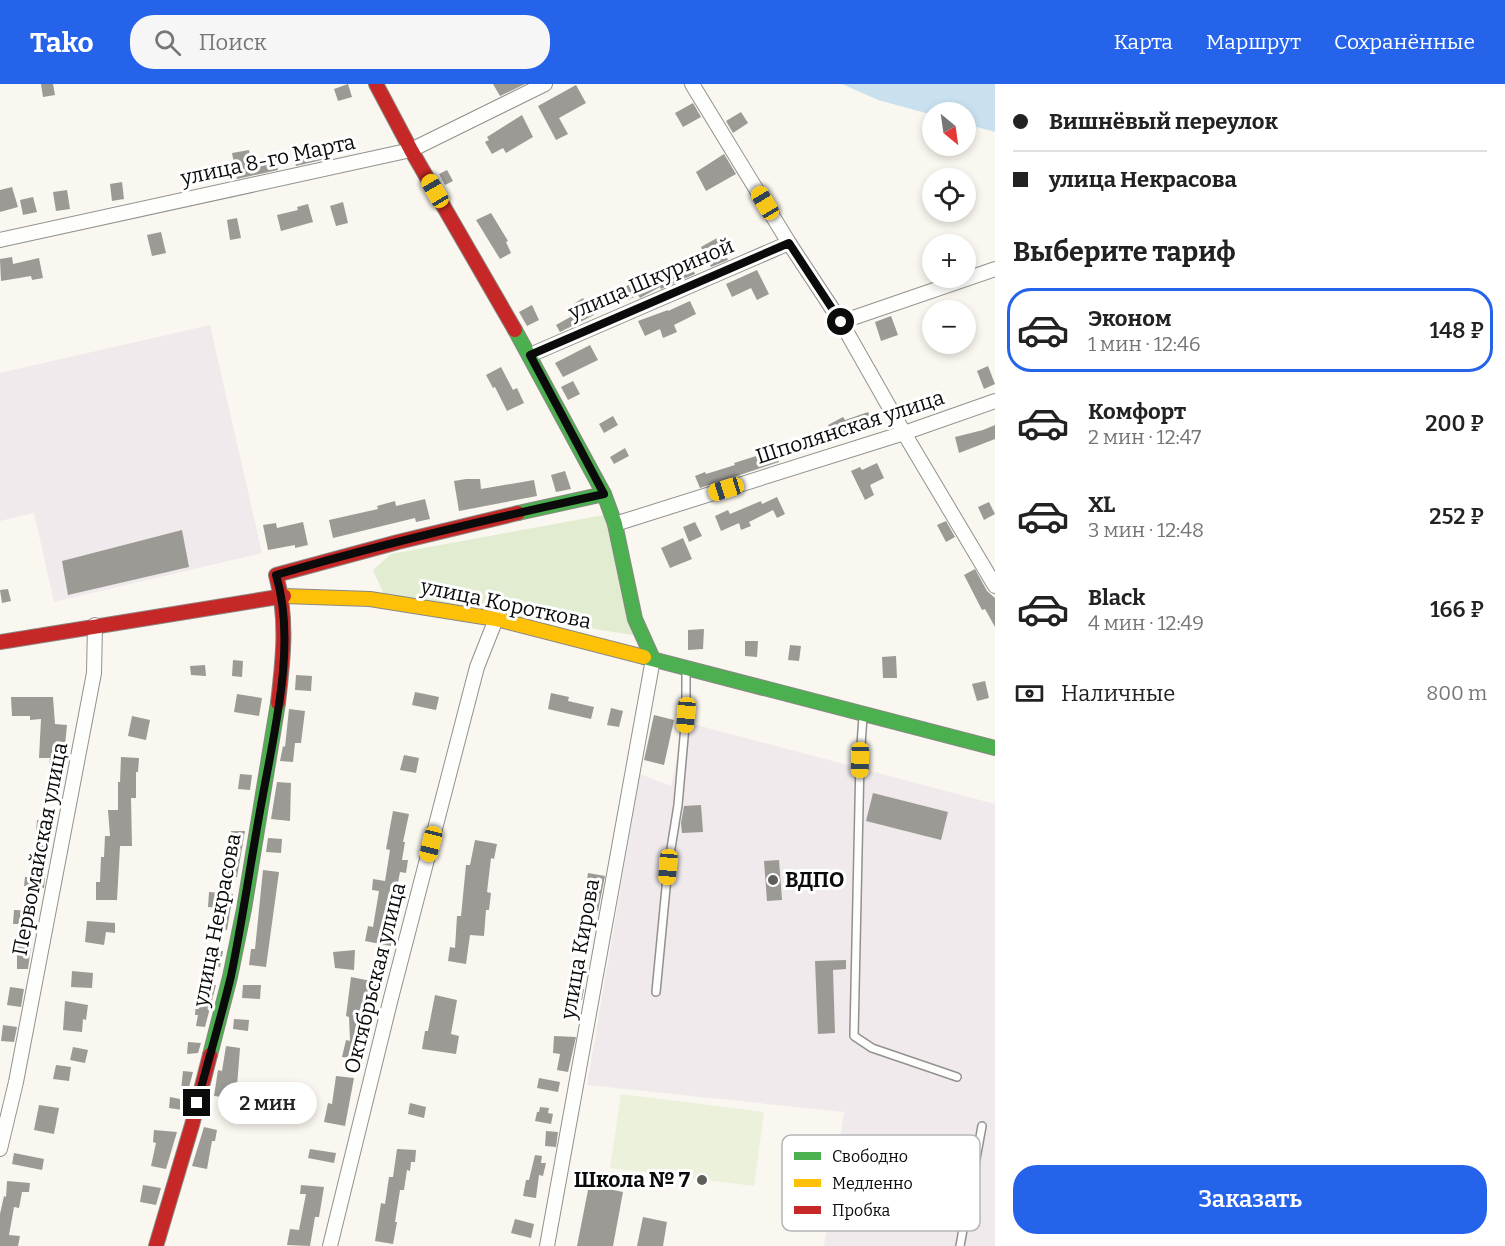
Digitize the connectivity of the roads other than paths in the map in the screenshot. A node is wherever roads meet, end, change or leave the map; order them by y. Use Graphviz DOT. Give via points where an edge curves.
graph roads {
  1 [pos="376,84"];
  2 [pos="692,84"];
  3 [pos="537,86"];
  4 [pos="411,150"];
  5 [pos="0,240"];
  6 [pos="789,243"];
  7 [pos="995,269"];
  8 [pos="841,322"];
  9 [pos="530,355"];
  10 [pos="995,401"];
  11 [pos="904,433"];
  12 [pos="604,494"];
  13 [pos="615,524"];
  14 [pos="995,586"];
  15 [pos="282,596"];
  16 [pos="496,619"];
  17 [pos="95,625"];
  18 [pos="0,642"];
  19 [pos="653,658"];
  20 [pos="686,667"];
  21 [pos="863,714"];
  22 [pos="995,748"];
  23 [pos="656,992"];
  24 [pos="957,1077"];
  25 [pos="982,1126"];
  26 [pos="980,1137"];
  27 [pos="0,1149"];
  28 [pos="963,1231"];
  29 [pos="156,1246"];
  30 [pos="330,1246"];
  31 [pos="547,1246"];
  32 [pos="960,1246"];
  1 -- 4 [label="street"];
  2 -- 6 [label="street"];
  3 -- 4 [label="street, улица 8-го Марта"];
  4 -- 5 [label="street, улица 8-го Марта"];
  4 -- 9 [label="street"];
  6 -- 8 [label="street"];
  6 -- 9 [label="street, улица Шкуриной"];
  7 -- 8 [label="street"];
  8 -- 11 [label="street"];
  9 -- 12 [label="street"];
  10 -- 11 [label="street, Шполянская улица"];
  11 -- 13 [label="street, Шполянская улица"];
  11 -- 14 [label="street"];
  12 -- 13 [label="street"];
  12 -- 15 [label="street, улица Некрасова" via="444,530 276,575"];
  13 -- 19 [label="street" via="635,619"];
  15 -- 16 [label="street, улица Короткова" via="370,599"];
  15 -- 17 [label="street, улица Короткова"];
  15 -- 29 [label="street, улица Некрасова" via="285,640 278,702 244,909 192,1125"];
  16 -- 19 [label="street, улица Короткова"];
  16 -- 30 [label="street, Октябрьская улица" via="477,667"];
  17 -- 18 [label="street, улица Короткова"];
  17 -- 27 [label="street, Первомайская улица" via="92,684"];
  19 -- 20 [label="street, улица Короткова"];
  19 -- 31 [label="street, улица Кирова"];
  20 -- 21 [label="street, улица Короткова"];
  20 -- 23 [label="lane" via="678,805"];
  21 -- 22 [label="street, улица Короткова"];
  21 -- 24 [label="lane" via="854,1036 872,1048"];
  25 -- 26 [label="lane"];
  28 -- 32 [label="lane"];
}
